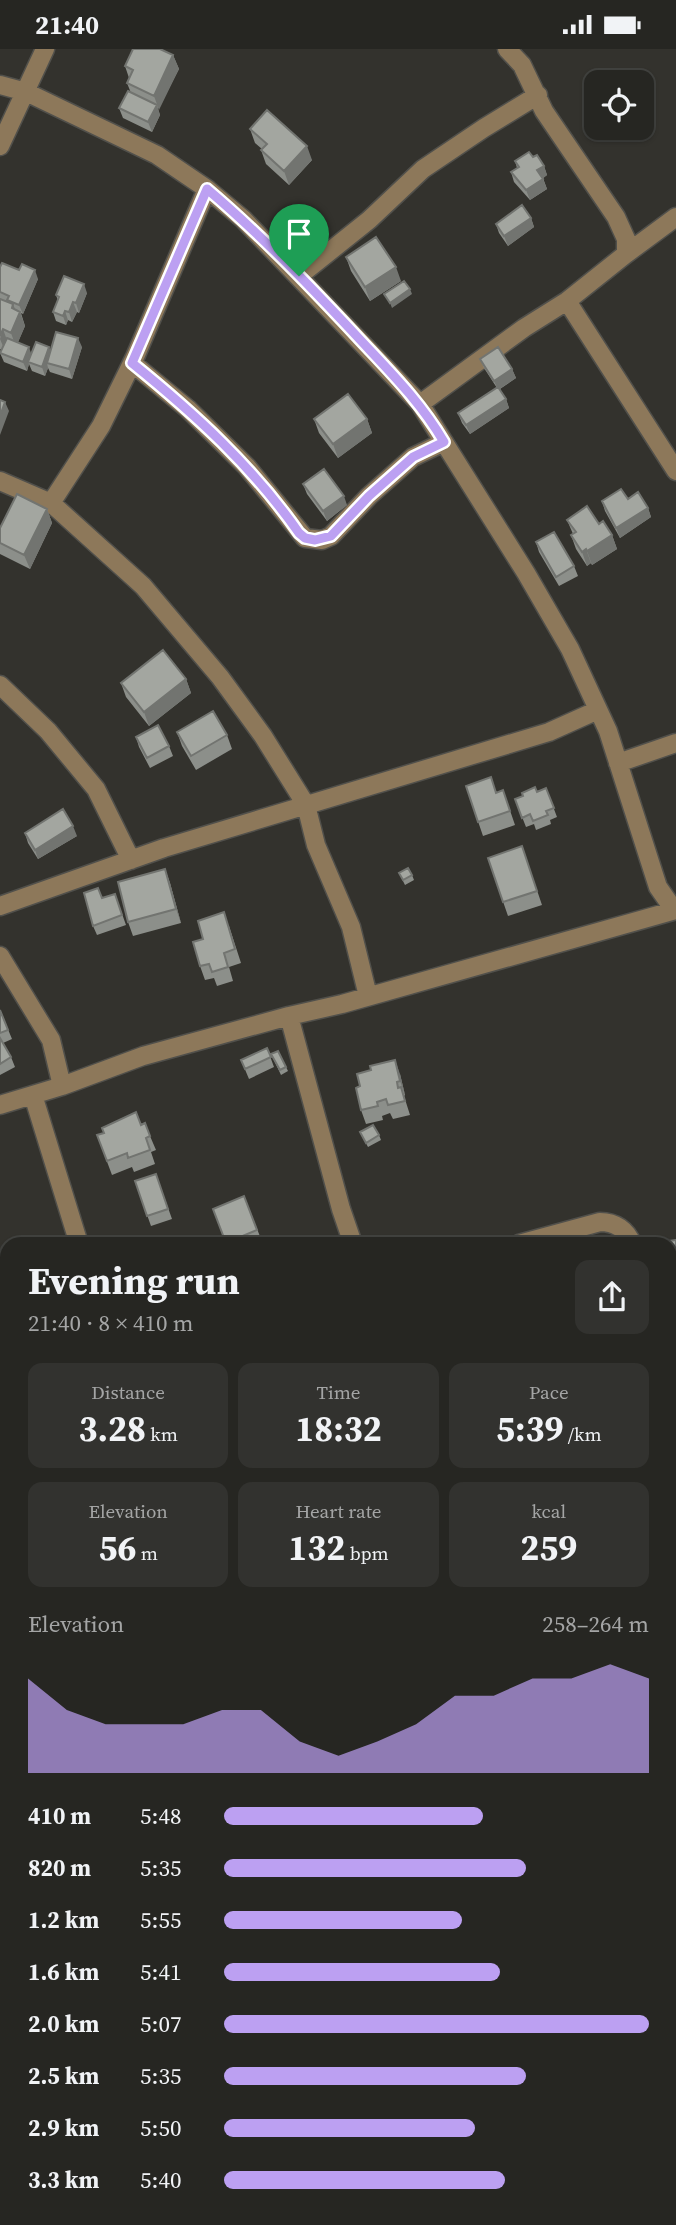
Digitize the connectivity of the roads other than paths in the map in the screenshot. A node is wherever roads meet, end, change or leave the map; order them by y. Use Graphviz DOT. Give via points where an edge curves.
graph roads {
  1 [pos="45,49"];
  2 [pos="507,49"];
  3 [pos="0,85"];
  4 [pos="26,92"];
  5 [pos="538,95"];
  6 [pos="0,146"];
  7 [pos="207,189"];
  8 [pos="676,217"];
  9 [pos="626,254"];
  10 [pos="299,276"];
  11 [pos="567,302"];
  12 [pos="132,363"];
  13 [pos="420,404"];
  14 [pos="444,442"];
  15 [pos="676,471"];
  16 [pos="0,481"];
  17 [pos="51,503"];
  18 [pos="0,685"];
  19 [pos="598,710"];
  20 [pos="676,743"];
  21 [pos="618,763"];
  22 [pos="306,805"];
  23 [pos="131,860"];
  24 [pos="0,906"];
  25 [pos="675,910"];
  26 [pos="0,956"];
  27 [pos="368,996"];
  28 [pos="289,1016"];
  29 [pos="62,1087"];
  30 [pos="33,1095"];
  31 [pos="0,1105"];
  32 [pos="77,1237"];
  33 [pos="351,1237"];
  34 [pos="545,1237"];
  35 [pos="627,1237"];
  1 -- 4 [label="street"];
  2 -- 5 [label="street"];
  3 -- 4 [label="street"];
  4 -- 6 [label="street"];
  4 -- 7 [label="street" via="157,155"];
  5 -- 9 [label="street" via="544,111 616,218 626,239"];
  5 -- 10 [label="street" via="424,169"];
  7 -- 10 [label="street"];
  7 -- 12 [label="street"];
  8 -- 9 [label="street"];
  9 -- 11 [label="street"];
  10 -- 13 [label="street"];
  11 -- 13 [label="street"];
  11 -- 15 [label="street"];
  12 -- 14 [label="street" via="247,467 305,538 331,536 413,457"];
  12 -- 17 [label="street" via="102,426"];
  13 -- 14 [label="street"];
  14 -- 19 [label="street" via="545,605"];
  16 -- 17 [label="street"];
  17 -- 22 [label="street" via="143,586 220,677"];
  18 -- 23 [label="street" via="48,731 96,789"];
  19 -- 21 [label="street"];
  19 -- 22 [label="street" via="549,732"];
  20 -- 21 [label="street"];
  21 -- 25 [label="street" via="658,887"];
  22 -- 23 [label="street"];
  22 -- 27 [label="street" via="316,845 351,927"];
  23 -- 24 [label="street"];
  25 -- 27 [label="street"];
  26 -- 29 [label="street" via="51,1041"];
  27 -- 28 [label="street"];
  28 -- 29 [label="street" via="143,1056"];
  28 -- 33 [label="street"];
  29 -- 30 [label="street"];
  30 -- 31 [label="street"];
  30 -- 32 [label="street"];
  34 -- 35 [label="street" via="610,1222"];
}
